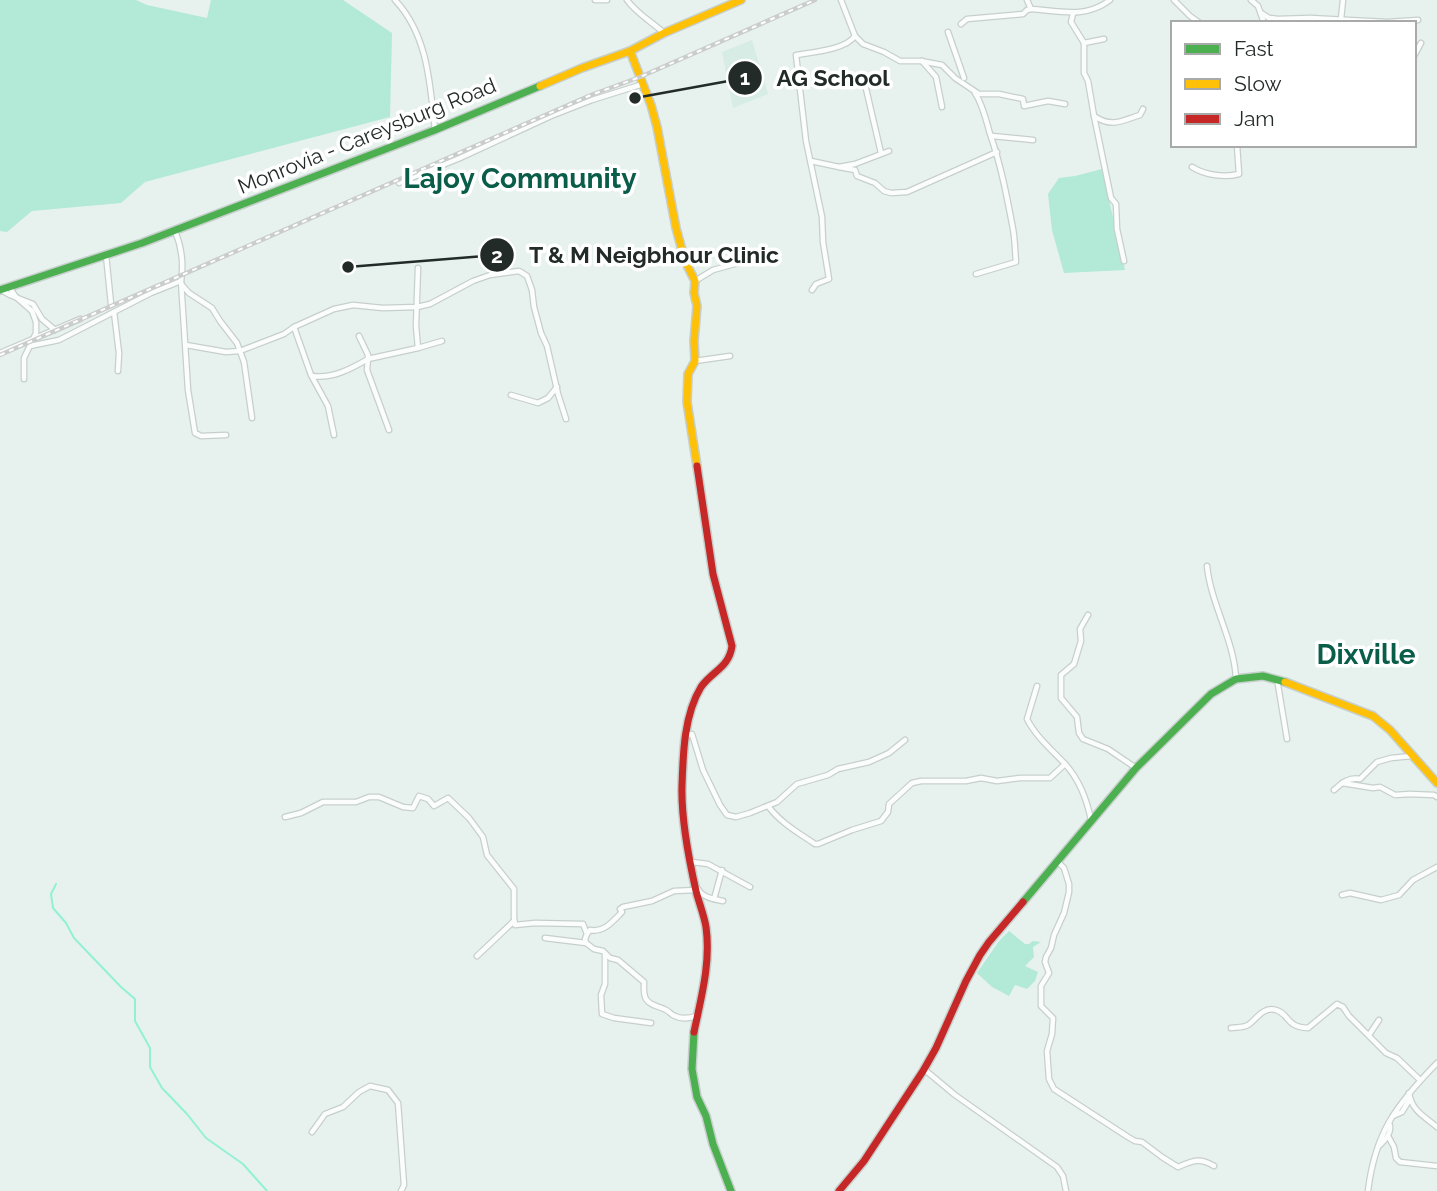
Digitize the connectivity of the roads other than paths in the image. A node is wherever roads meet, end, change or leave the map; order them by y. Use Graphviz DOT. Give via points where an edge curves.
graph roads {
  1 [pos="395,0"];
  2 [pos="595,0"];
  3 [pos="607,0"];
  4 [pos="627,0"];
  5 [pos="741,0"];
  6 [pos="841,0"];
  7 [pos="1027,0"];
  8 [pos="1110,0"];
  9 [pos="1174,0"];
  10 [pos="1251,0"];
  11 [pos="1343,0"];
  12 [pos="1031,9"];
  13 [pos="1261,13"];
  14 [pos="1073,14"];
  15 [pos="1341,19"];
  16 [pos="1418,20"];
  17 [pos="1197,21"];
  18 [pos="1263,21"];
  19 [pos="1292,21"];
  20 [pos="1372,21"];
  21 [pos="1402,21"];
  22 [pos="961,24"];
  23 [pos="948,32"];
  24 [pos="664,33"];
  25 [pos="855,36"];
  26 [pos="1104,39"];
  27 [pos="1084,43"];
  28 [pos="1421,43"];
  29 [pos="630,51"];
  30 [pos="1416,52"];
  31 [pos="921,61"];
  32 [pos="964,78"];
  33 [pos="864,80"];
  34 [pos="643,84"];
  35 [pos="972,90"];
  36 [pos="1065,104"];
  37 [pos="942,107"];
  38 [pos="1143,109"];
  39 [pos="1094,116"];
  40 [pos="436,130"];
  41 [pos="991,136"];
  42 [pos="1033,140"];
  43 [pos="1237,147"];
  44 [pos="889,151"];
  45 [pos="997,152"];
  46 [pos="881,153"];
  47 [pos="811,161"];
  48 [pos="839,167"];
  49 [pos="1192,167"];
  50 [pos="399,183"];
  51 [pos="175,230"];
  52 [pos="106,255"];
  53 [pos="1124,261"];
  54 [pos="742,262"];
  55 [pos="418,268"];
  56 [pos="976,274"];
  57 [pos="181,281"];
  58 [pos="695,281"];
  59 [pos="4,288"];
  60 [pos="812,290"];
  61 [pos="16,297"];
  62 [pos="111,304"];
  63 [pos="417,307"];
  64 [pos="114,312"];
  65 [pos="80,319"];
  66 [pos="294,327"];
  67 [pos="55,330"];
  68 [pos="359,336"];
  69 [pos="33,339"];
  70 [pos="442,341"];
  71 [pos="186,345"];
  72 [pos="30,346"];
  73 [pos="418,348"];
  74 [pos="240,351"];
  75 [pos="0,353"];
  76 [pos="730,356"];
  77 [pos="368,359"];
  78 [pos="695,361"];
  79 [pos="118,371"];
  80 [pos="311,376"];
  81 [pos="24,379"];
  82 [pos="557,387"];
  83 [pos="511,395"];
  84 [pos="252,418"];
  85 [pos="566,419"];
  86 [pos="389,430"];
  87 [pos="226,435"];
  88 [pos="334,435"];
  89 [pos="1206,566"];
  90 [pos="1088,615"];
  91 [pos="1277,679"];
  92 [pos="1236,680"];
  93 [pos="1037,686"];
  94 [pos="686,735"];
  95 [pos="1287,739"];
  96 [pos="905,740"];
  97 [pos="1412,756"];
  98 [pos="1065,764"];
  99 [pos="1136,768"];
  100 [pos="1342,783"];
  101 [pos="1437,783"];
  102 [pos="1334,790"];
  103 [pos="1437,797"];
  104 [pos="768,806"];
  105 [pos="285,817"];
  106 [pos="1092,820"];
  107 [pos="1057,861"];
  108 [pos="691,862"];
  109 [pos="1437,867"];
  110 [pos="722,870"];
  111 [pos="750,887"];
  112 [pos="696,888"];
  113 [pos="1342,895"];
  114 [pos="714,899"];
  115 [pos="723,901"];
  116 [pos="515,920"];
  117 [pos="587,934"];
  118 [pos="545,938"];
  119 [pos="586,943"];
  120 [pos="605,953"];
  121 [pos="477,956"];
  122 [pos="697,1016"];
  123 [pos="1379,1020"];
  124 [pos="651,1024"];
  125 [pos="1231,1028"];
  126 [pos="1368,1035"];
  127 [pos="1437,1063"];
  128 [pos="925,1070"];
  129 [pos="1420,1080"];
  130 [pos="1409,1093"];
  131 [pos="1410,1099"];
  132 [pos="1392,1117"];
  133 [pos="1389,1123"];
  134 [pos="1437,1127"];
  135 [pos="312,1132"];
  136 [pos="1388,1136"];
  137 [pos="1377,1149"];
  138 [pos="1214,1166"];
  139 [pos="1437,1166"];
  140 [pos="401,1191"];
  141 [pos="732,1191"];
  142 [pos="839,1191"];
  143 [pos="1066,1191"];
  144 [pos="1368,1191"];
  1 -- 40 [label="street" via="420,39"];
  2 -- 3 [label="street"];
  4 -- 24 [label="street"];
  5 -- 24 [label="main road, Monrovia - Careysburg Road"];
  6 -- 25 [label="street"];
  7 -- 12 [label="street"];
  8 -- 14 [label="street" via="1092,11"];
  9 -- 17 [label="street"];
  10 -- 13 [label="street"];
  11 -- 15 [label="street"];
  12 -- 14 [label="street"];
  12 -- 22 [label="street" via="1023,14 967,19"];
  13 -- 18 [label="street"];
  13 -- 19 [label="street"];
  14 -- 27 [label="street" via="1071,22"];
  15 -- 19 [label="street"];
  15 -- 20 [label="street"];
  16 -- 21 [label="street"];
  23 -- 32 [label="street"];
  24 -- 29 [label="main road, Monrovia - Careysburg Road"];
  25 -- 31 [label="street" via="900,61"];
  25 -- 47 [label="street" via="838,47 796,55"];
  26 -- 27 [label="street"];
  27 -- 39 [label="street" via="1084,73"];
  28 -- 30 [label="street"];
  29 -- 34 [label="main road"];
  29 -- 40 [label="main road, Monrovia - Careysburg Road"];
  31 -- 35 [label="street" via="945,67"];
  31 -- 37 [label="street" via="936,77"];
  33 -- 46 [label="street"];
  34 -- 50 [label="street" via="592,100"];
  34 -- 58 [label="main road" via="659,134 676,228"];
  35 -- 36 [label="street" via="1023,99 1024,106"];
  35 -- 41 [label="street"];
  38 -- 39 [label="street" via="1140,115 1111,123"];
  39 -- 53 [label="street" via="1116,204"];
  40 -- 51 [label="main road, Monrovia - Careysburg Road"];
  41 -- 42 [label="street"];
  41 -- 45 [label="street"];
  43 -- 49 [label="street" via="1239,174 1207,174"];
  44 -- 46 [label="street"];
  45 -- 48 [label="street" via="906,192 884,191 855,170"];
  45 -- 56 [label="street" via="1016,262"];
  46 -- 48 [label="street"];
  47 -- 48 [label="street"];
  47 -- 60 [label="street" via="829,279"];
  51 -- 52 [label="main road, Monrovia - Careysburg Road"];
  51 -- 57 [label="street" via="181,249"];
  52 -- 59 [label="main road, Monrovia - Careysburg Road"];
  52 -- 62 [label="street"];
  54 -- 58 [label="street"];
  55 -- 63 [label="street"];
  57 -- 64 [label="street"];
  57 -- 71 [label="street"];
  57 -- 74 [label="street" via="215,311"];
  58 -- 78 [label="main road"];
  59 -- 61 [label="street"];
  61 -- 67 [label="street" via="33,304"];
  61 -- 69 [label="street" via="32,311 37,330"];
  63 -- 66 [label="street" via="353,305"];
  63 -- 73 [label="street"];
  63 -- 82 [label="street" via="489,275 524,272"];
  64 -- 72 [label="street" via="59,340"];
  64 -- 79 [label="street"];
  65 -- 67 [label="street"];
  66 -- 74 [label="street"];
  66 -- 80 [label="street"];
  67 -- 69 [label="street"];
  68 -- 77 [label="street"];
  69 -- 72 [label="street"];
  69 -- 75 [label="street"];
  70 -- 73 [label="street"];
  71 -- 74 [label="street"];
  71 -- 87 [label="street" via="195,433"];
  72 -- 81 [label="street" via="24,358"];
  73 -- 77 [label="street"];
  74 -- 84 [label="street"];
  76 -- 78 [label="street"];
  77 -- 80 [label="street" via="349,370"];
  77 -- 86 [label="street" via="367,370"];
  78 -- 94 [label="main road" via="688,374 687,401 713,574 732,646 727,662 696,696"];
  80 -- 88 [label="street" via="328,406"];
  82 -- 83 [label="street" via="538,403"];
  82 -- 85 [label="street"];
  89 -- 92 [label="street" via="1231,645"];
  90 -- 99 [label="street" via="1080,629 1074,663 1061,675 1062,698 1077,717 1083,739"];
  91 -- 92 [label="main road"];
  91 -- 95 [label="street"];
  91 -- 97 [label="main road" via="1373,716"];
  92 -- 99 [label="main road" via="1211,694"];
  93 -- 98 [label="street" via="1027,719"];
  94 -- 104 [label="street" via="692,734 703,770 727,815 743,816"];
  94 -- 108 [label="main road" via="683,816"];
  96 -- 104 [label="street" via="869,762 797,784"];
  97 -- 100 [label="street" via="1377,762 1360,779"];
  97 -- 101 [label="main road"];
  98 -- 104 [label="street" via="1050,778 912,783 889,804 881,821 818,844 790,828"];
  98 -- 106 [label="street" via="1084,792"];
  99 -- 106 [label="main road"];
  100 -- 102 [label="street"];
  100 -- 103 [label="street" via="1380,787 1395,795"];
  105 -- 116 [label="street" via="323,802 379,797 413,808 419,796 434,806 448,798 483,837 487,855 514,889"];
  106 -- 107 [label="main road"];
  107 -- 128 [label="main road" via="977,958"];
  107 -- 138 [label="street" via="1064,868 1069,892 1046,957 1049,973 1041,986 1041,1006 1053,1018 1047,1051 1052,1086 1178,1167 1199,1160"];
  108 -- 110 [label="street"];
  108 -- 112 [label="main road"];
  109 -- 113 [label="street" via="1413,880 1399,895 1381,900"];
  110 -- 111 [label="street"];
  110 -- 114 [label="street"];
  112 -- 114 [label="street"];
  112 -- 117 [label="street" via="623,907 614,922"];
  112 -- 122 [label="main road" via="708,948"];
  114 -- 115 [label="street"];
  116 -- 117 [label="street" via="516,925 583,924"];
  116 -- 121 [label="street"];
  117 -- 119 [label="street"];
  118 -- 119 [label="street"];
  119 -- 120 [label="street"];
  120 -- 122 [label="street" via="643,982 649,1002 679,1018"];
  120 -- 124 [label="street" via="602,1014"];
  122 -- 141 [label="main road" via="692,1049 694,1083"];
  123 -- 126 [label="street"];
  125 -- 126 [label="street" via="1247,1026 1273,1009 1295,1026 1308,1028 1337,1004"];
  126 -- 129 [label="street"];
  127 -- 129 [label="street"];
  128 -- 142 [label="main road" via="866,1161"];
  128 -- 143 [label="street" via="1057,1167"];
  129 -- 130 [label="street"];
  130 -- 131 [label="street"];
  130 -- 132 [label="street"];
  131 -- 132 [label="street" via="1402,1112"];
  131 -- 134 [label="street" via="1414,1109"];
  132 -- 133 [label="street"];
  133 -- 136 [label="street"];
  133 -- 137 [label="street"];
  135 -- 140 [label="street" via="325,1114 343,1107 359,1092 370,1086 388,1090 398,1103"];
  136 -- 137 [label="street"];
  136 -- 139 [label="street" via="1400,1162"];
  137 -- 144 [label="street"];
}
